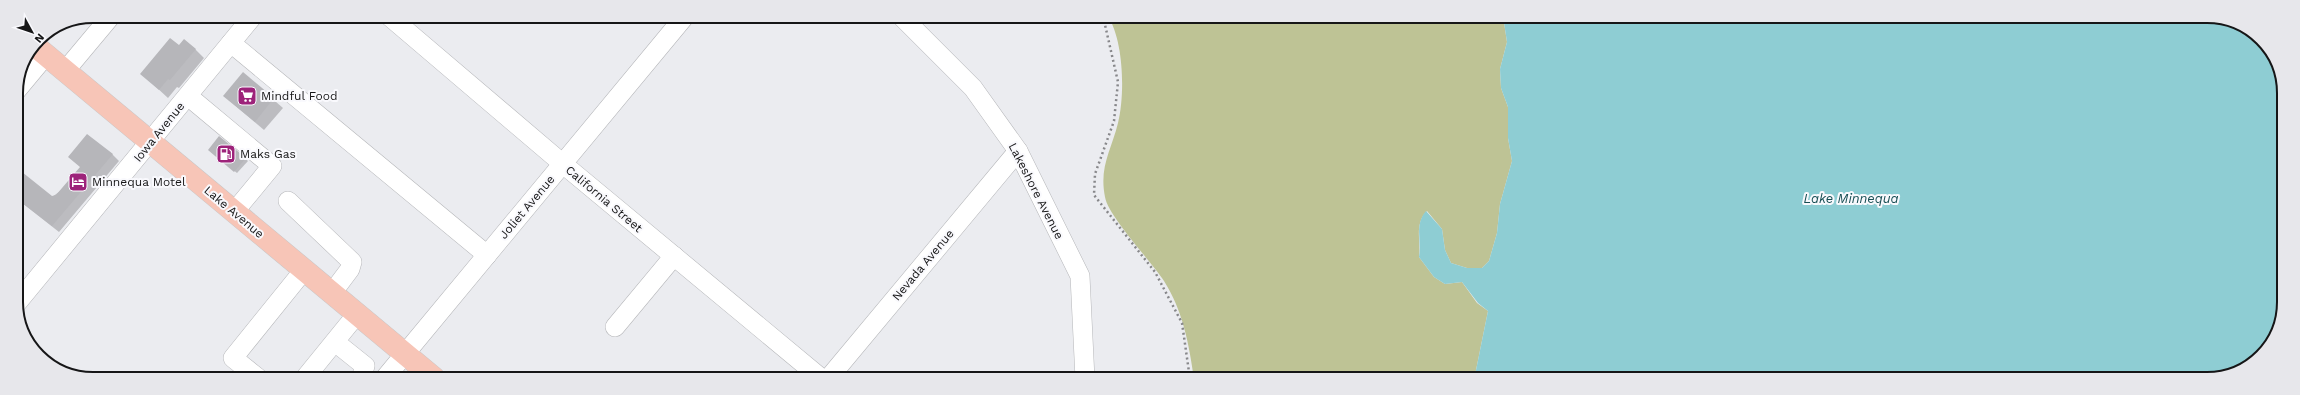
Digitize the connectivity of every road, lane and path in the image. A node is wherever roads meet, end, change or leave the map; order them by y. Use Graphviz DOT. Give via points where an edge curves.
graph roads {
  1 [pos="105,23"];
  2 [pos="247,23"];
  3 [pos="397,23"];
  4 [pos="679,23"];
  5 [pos="909,23"];
  6 [pos="1105,23"];
  7 [pos="231,43"];
  8 [pos="39,52"];
  9 [pos="42,52"];
  10 [pos="65,71"];
  11 [pos="25,75"];
  12 [pos="188,96"];
  13 [pos="150,142"];
  14 [pos="1018,151"];
  15 [pos="563,164"];
  16 [pos="288,201"];
  17 [pos="234,212"];
  18 [pos="487,255"];
  19 [pos="674,256"];
  20 [pos="304,270"];
  21 [pos="332,293"];
  22 [pos="23,296"];
  23 [pos="357,314"];
  24 [pos="615,327"];
  25 [pos="335,342"];
  26 [pos="405,354"];
  27 [pos="250,372"];
  28 [pos="310,372"];
  29 [pos="363,372"];
  30 [pos="390,372"];
  31 [pos="427,372"];
  32 [pos="815,372"];
  33 [pos="834,372"];
  34 [pos="1085,372"];
  35 [pos="1189,372"];
  1 -- 10 [label="street"];
  2 -- 7 [label="street, Iowa Avenue"];
  3 -- 15 [label="street, California Street"];
  4 -- 15 [label="street, Joliet Avenue"];
  5 -- 14 [label="street, Lakeshore Avenue" via="973,88"];
  6 -- 35 [label="path" via="1118,82 1114,122 1095,174 1094,195 1155,272 1182,323"];
  7 -- 12 [label="street, Iowa Avenue"];
  7 -- 18 [label="street"];
  8 -- 11 [label="street"];
  9 -- 10 [label="main road, Lake Avenue"];
  10 -- 13 [label="main road, Lake Avenue"];
  12 -- 13 [label="street, Iowa Avenue"];
  12 -- 17 [label="street" via="272,166"];
  13 -- 17 [label="main road, Lake Avenue"];
  13 -- 22 [label="street, Iowa Avenue"];
  14 -- 33 [label="street, Nevada Avenue"];
  14 -- 34 [label="street, Lakeshore Avenue" via="1080,276"];
  15 -- 18 [label="street, Joliet Avenue"];
  15 -- 19 [label="street, California Street"];
  16 -- 21 [label="street" via="352,262 350,269"];
  17 -- 20 [label="main road, Lake Avenue"];
  18 -- 26 [label="street, Joliet Avenue"];
  19 -- 24 [label="street"];
  19 -- 32 [label="street, California Street"];
  20 -- 21 [label="main road, Lake Avenue"];
  20 -- 27 [label="street" via="233,358"];
  21 -- 23 [label="main road, Lake Avenue"];
  23 -- 25 [label="street"];
  23 -- 26 [label="main road, Lake Avenue"];
  25 -- 28 [label="street"];
  25 -- 29 [label="street" via="365,366"];
  26 -- 30 [label="street, Joliet Avenue"];
  26 -- 31 [label="main road, Lake Avenue"];
}
